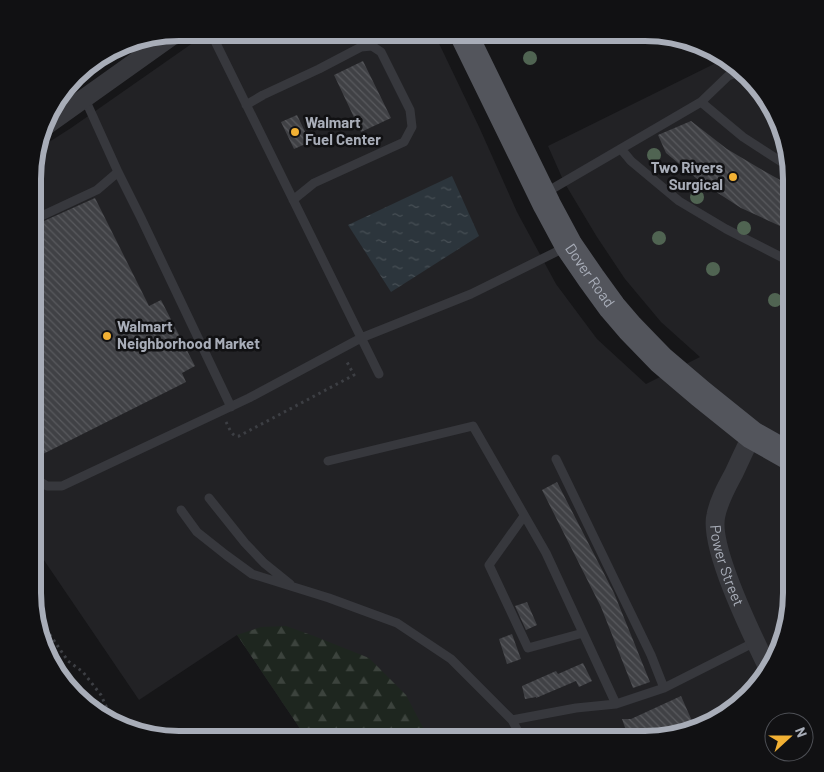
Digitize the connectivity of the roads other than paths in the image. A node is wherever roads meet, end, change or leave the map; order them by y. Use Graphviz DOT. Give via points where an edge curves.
graph roads {
  1 [pos="215,41"];
  2 [pos="164,42"];
  3 [pos="467,42"];
  4 [pos="733,74"];
  5 [pos="85,99"];
  6 [pos="701,102"];
  7 [pos="246,105"];
  8 [pos="55,119"];
  9 [pos="621,149"];
  10 [pos="782,162"];
  11 [pos="118,172"];
  12 [pos="542,194"];
  13 [pos="293,200"];
  14 [pos="41,216"];
  15 [pos="569,246"];
  16 [pos="782,257"];
  17 [pos="361,338"];
  18 [pos="378,374"];
  19 [pos="231,406"];
  20 [pos="752,435"];
  21 [pos="783,452"];
  22 [pos="556,458"];
  23 [pos="328,461"];
  24 [pos="42,482"];
  25 [pos="209,498"];
  26 [pos="181,510"];
  27 [pos="524,516"];
  28 [pos="294,587"];
  29 [pos="583,633"];
  30 [pos="755,642"];
  31 [pos="764,661"];
  32 [pos="664,688"];
  33 [pos="616,704"];
  34 [pos="512,720"];
  35 [pos="517,730"];
  1 -- 7 [label="lane"];
  2 -- 5 [label="street"];
  3 -- 12 [label="main road, Dover Road"];
  4 -- 6 [label="lane"];
  5 -- 8 [label="street"];
  5 -- 11 [label="lane"];
  6 -- 9 [label="lane"];
  6 -- 10 [label="lane" via="743,137"];
  7 -- 13 [label="lane"];
  7 -- 13 [label="lane" via="361,47 372,46 381,52 410,110 412,127 404,142 314,183"];
  9 -- 12 [label="lane"];
  9 -- 16 [label="lane" via="679,201"];
  11 -- 14 [label="lane" via="97,190"];
  11 -- 19 [label="lane"];
  12 -- 15 [label="main road, Dover Road"];
  13 -- 17 [label="lane"];
  15 -- 17 [label="lane" via="471,294"];
  15 -- 20 [label="main road, Dover Road" via="612,307 661,360"];
  17 -- 18 [label="lane"];
  17 -- 19 [label="lane"];
  19 -- 24 [label="lane" via="62,486 47,486"];
  20 -- 21 [label="main road, Dover Road"];
  20 -- 30 [label="street, Power Street" via="715,516 716,538 728,578"];
  22 -- 32 [label="lane"];
  23 -- 27 [label="lane" via="473,426"];
  25 -- 28 [label="lane" via="264,564"];
  26 -- 28 [label="lane" via="197,532 252,574"];
  27 -- 29 [label="lane" via="546,553"];
  27 -- 29 [label="lane" via="489,566 528,648"];
  28 -- 34 [label="lane" via="397,623 451,659"];
  29 -- 33 [label="lane"];
  30 -- 31 [label="street, Power Street"];
  30 -- 32 [label="lane"];
  32 -- 33 [label="lane"];
  33 -- 34 [label="lane"];
  34 -- 35 [label="lane"];
}
